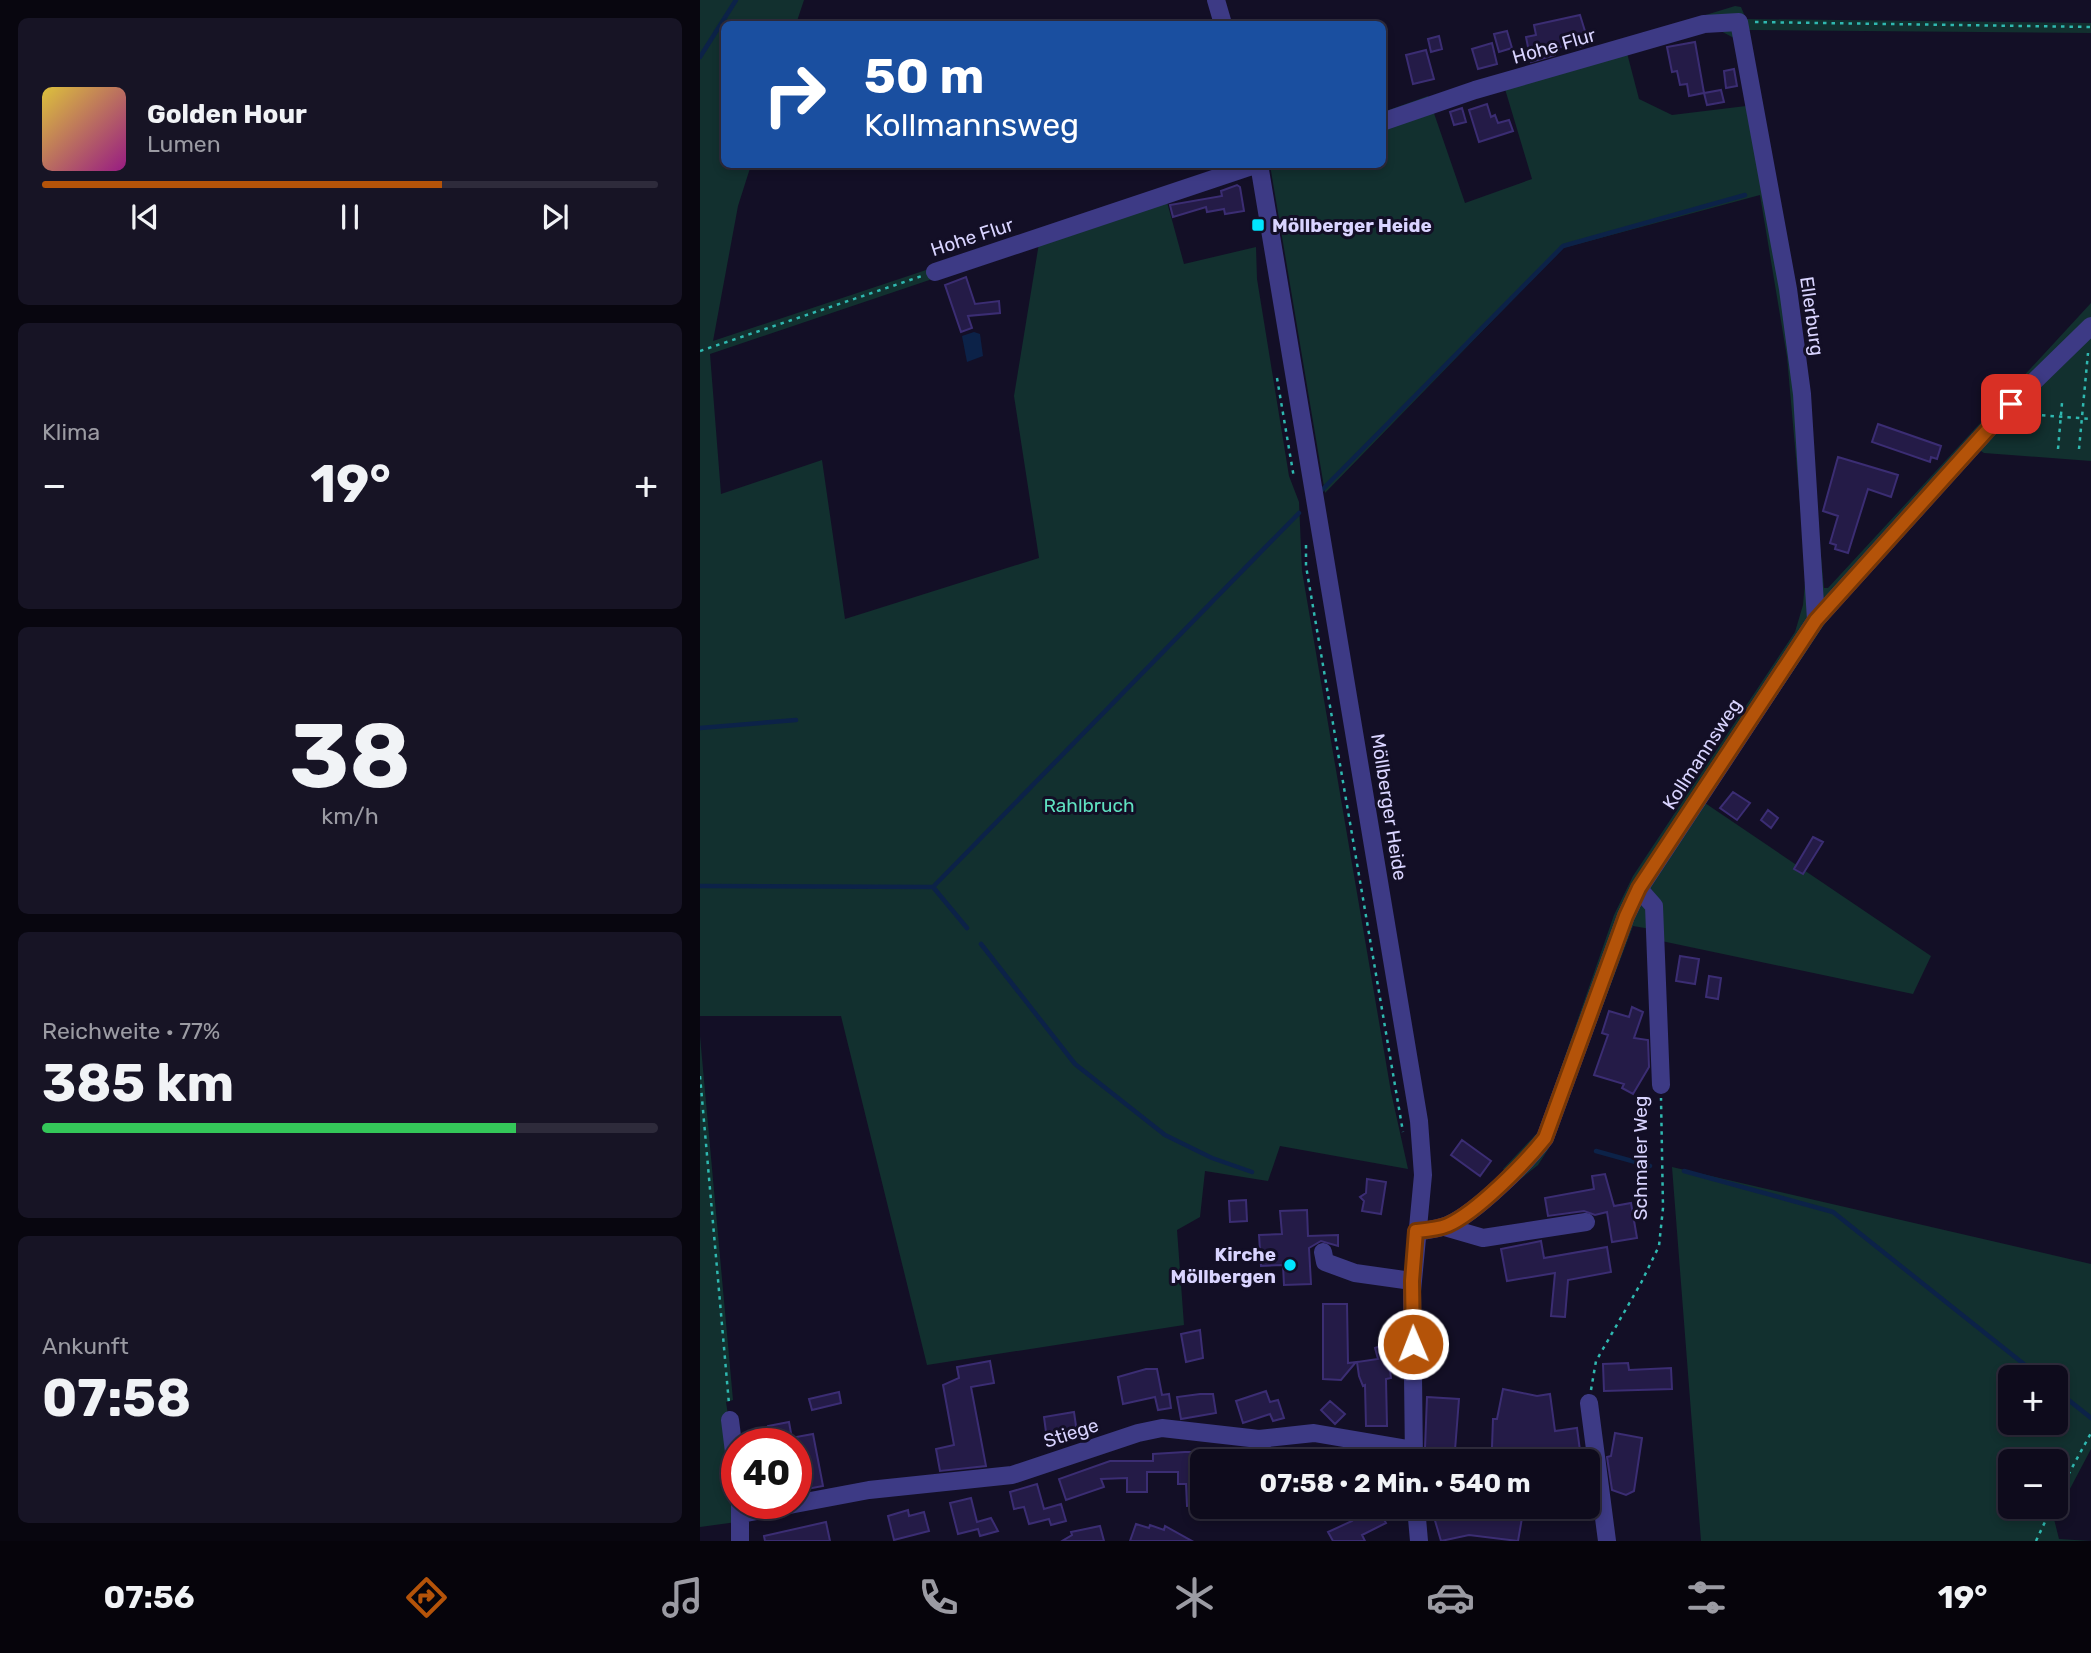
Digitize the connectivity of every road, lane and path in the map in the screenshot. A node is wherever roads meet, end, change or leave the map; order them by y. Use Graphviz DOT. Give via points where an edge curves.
graph roads {
  1 [pos="1216,0"];
  2 [pos="1222,21"];
  3 [pos="1739,22"];
  4 [pos="2091,27"];
  5 [pos="1386,121"];
  6 [pos="1246,168"];
  7 [pos="1259,168"];
  8 [pos="935,272"];
  9 [pos="2091,326"];
  10 [pos="700,351"];
  11 [pos="2088,354"];
  12 [pos="1276,368"];
  13 [pos="2062,403"];
  14 [pos="2011,404"];
  15 [pos="2060,416"];
  16 [pos="2082,418"];
  17 [pos="2091,419"];
  18 [pos="2058,449"];
  19 [pos="2079,449"];
  20 [pos="1294,478"];
  21 [pos="1306,544"];
  22 [pos="1816,620"];
  23 [pos="1639,888"];
  24 [pos="700,1076"];
  25 [pos="1661,1085"];
  26 [pos="1404,1139"];
  27 [pos="1586,1222"];
  28 [pos="1445,1227"];
  29 [pos="1416,1231"];
  30 [pos="1323,1252"];
  31 [pos="1412,1281"];
  32 [pos="1589,1404"];
  33 [pos="730,1420"];
  34 [pos="731,1428"];
  35 [pos="2091,1433"];
  36 [pos="1384,1449"];
  37 [pos="1414,1449"];
  38 [pos="2068,1475"];
  39 [pos="812,1498"];
  40 [pos="741,1519"];
  41 [pos="1417,1519"];
  42 [pos="2046,1519"];
  43 [pos="740,1541"];
  44 [pos="1419,1541"];
  45 [pos="1606,1541"];
  46 [pos="2036,1541"];
  1 -- 2 [label="street"];
  3 -- 4 [label="path"];
  3 -- 5 [label="street, Hohe Flur" via="1704,24"];
  3 -- 22 [label="street, Ellerburg" via="1790,302 1802,394"];
  6 -- 8 [label="street, Hohe Flur"];
  7 -- 29 [label="street, Möllberger Heide" via="1419,1121 1423,1175"];
  8 -- 10 [label="path, Hohe Flur"];
  9 -- 14 [label="street, Kollmannsweg"];
  11 -- 16 [label="path"];
  12 -- 20 [label="path"];
  13 -- 15 [label="path"];
  14 -- 15 [label="path" via="2024,414"];
  14 -- 22 [label="street, Kollmannsweg"];
  15 -- 16 [label="path"];
  15 -- 18 [label="path"];
  16 -- 17 [label="path"];
  16 -- 19 [label="path"];
  21 -- 26 [label="path" via="1306,566"];
  22 -- 23 [label="street, Kollmannsweg"];
  23 -- 25 [label="street, Schmaler Weg" via="1654,906"];
  23 -- 28 [label="street, Kollmannsweg" via="1545,1138 1520,1166"];
  24 -- 33 [label="path"];
  25 -- 32 [label="path, Schmaler Weg" via="1663,1208 1659,1246 1596,1361"];
  27 -- 28 [label="street" via="1483,1238"];
  28 -- 29 [label="street, Kollmannsweg"];
  29 -- 31 [label="street, Möllberger Heide"];
  30 -- 31 [label="street" via="1325,1262 1355,1273"];
  31 -- 37 [label="street, Möllberger Heide"];
  32 -- 45 [label="street"];
  33 -- 34 [label="street"];
  35 -- 38 [label="path"];
  36 -- 39 [label="street, Stiege" via="1314,1433 1259,1439 1162,1428 1012,1475"];
  40 -- 43 [label="street"];
  41 -- 44 [label="street"];
  42 -- 46 [label="path"];
}
